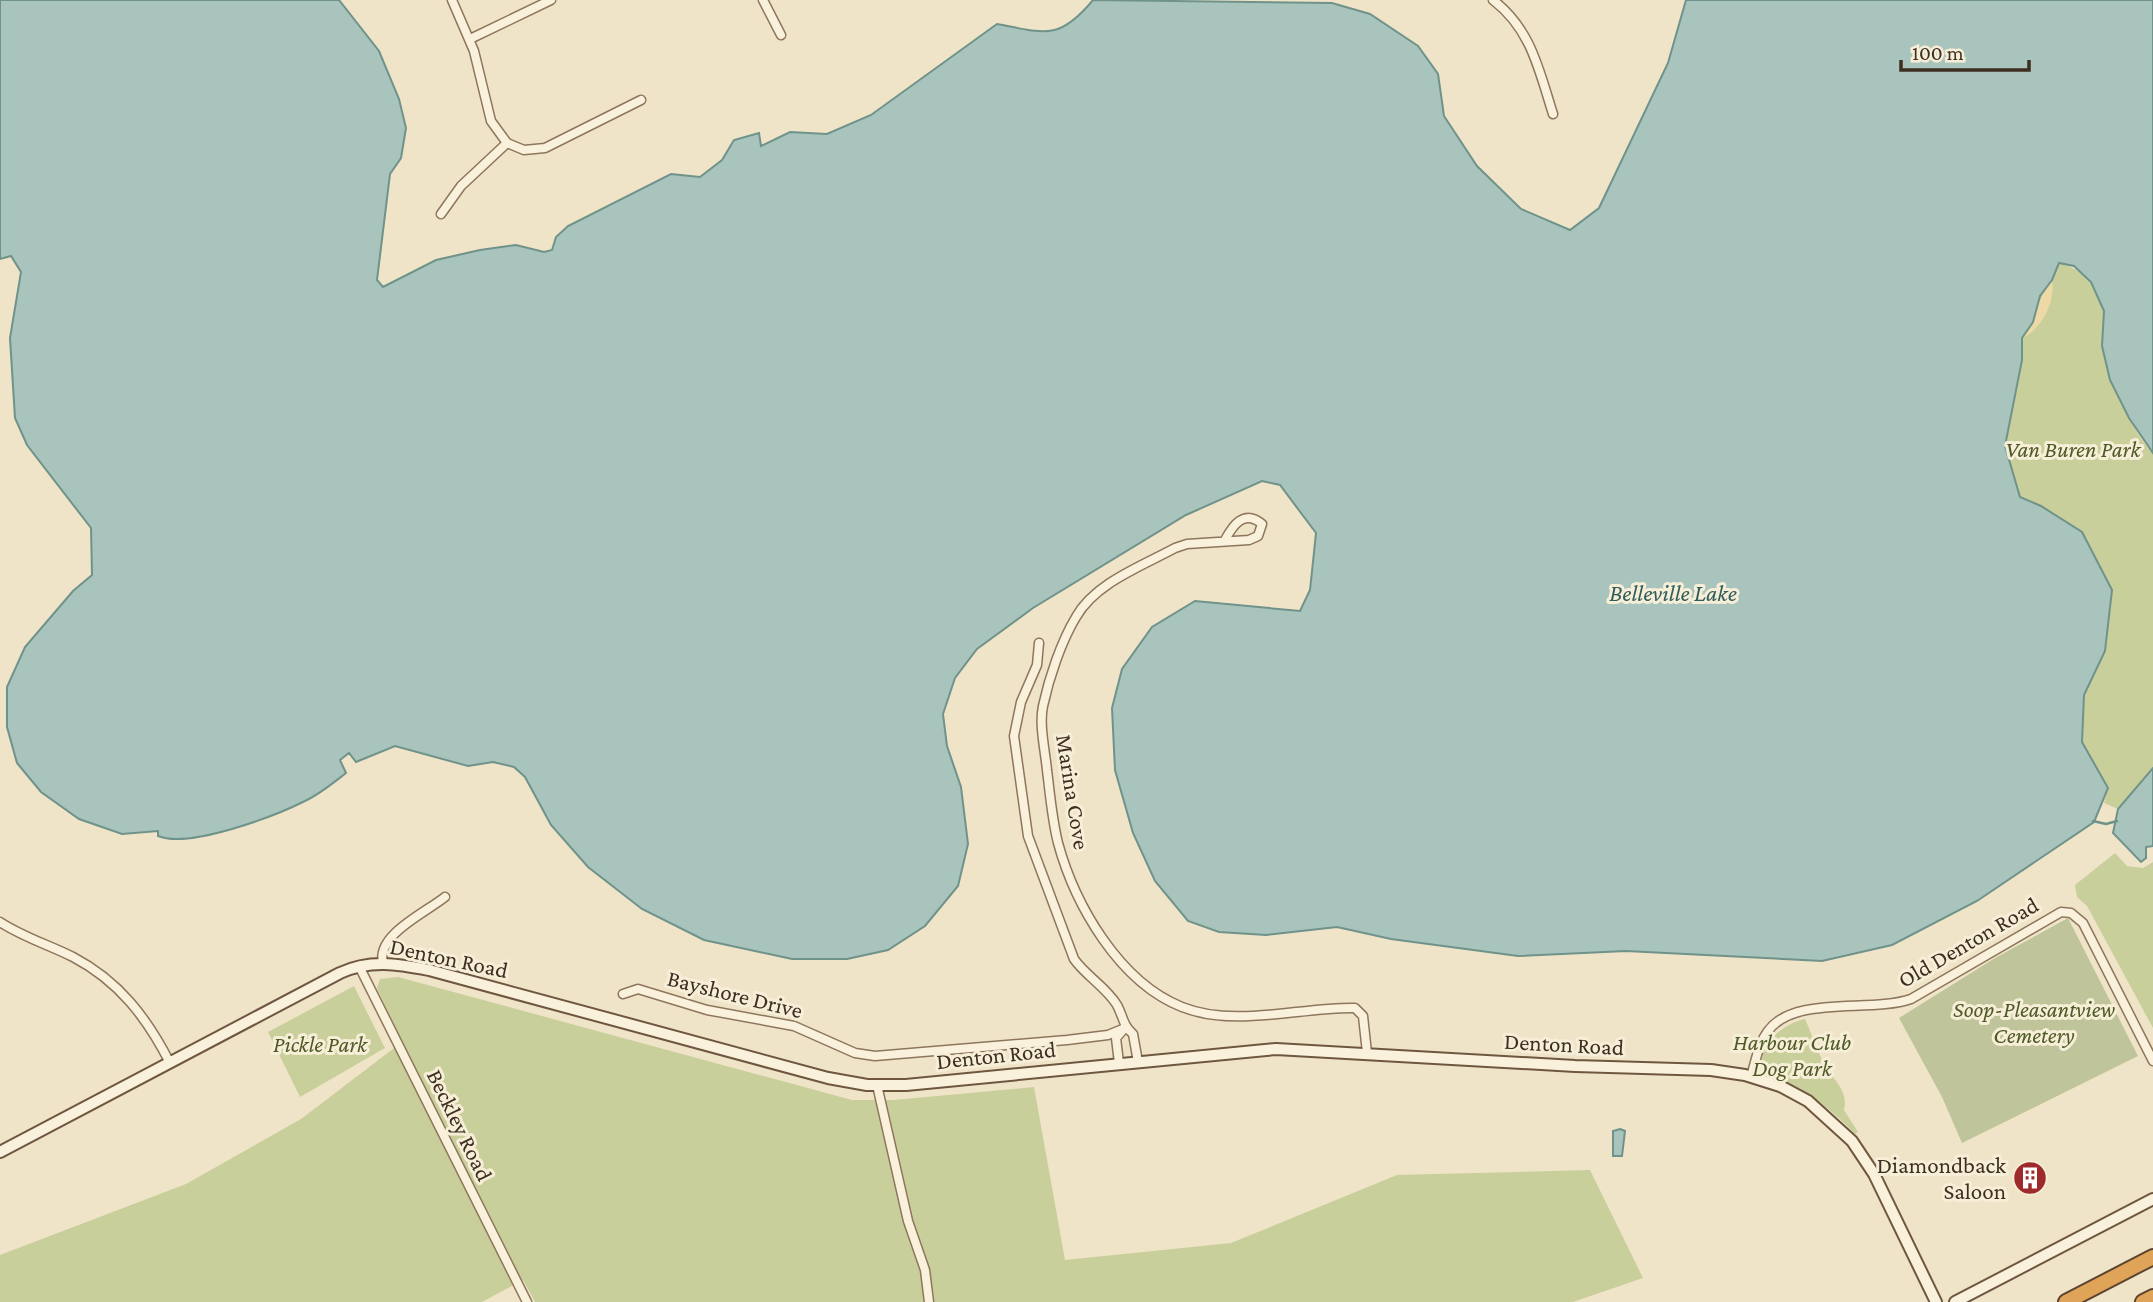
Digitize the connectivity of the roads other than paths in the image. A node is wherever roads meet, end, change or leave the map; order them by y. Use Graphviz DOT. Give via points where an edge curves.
graph roads {
  1 [pos="452,0"];
  2 [pos="551,0"];
  3 [pos="764,0"];
  4 [pos="1493,0"];
  5 [pos="781,35"];
  6 [pos="470,39"];
  7 [pos="641,100"];
  8 [pos="1553,114"];
  9 [pos="507,143"];
  10 [pos="441,214"];
  11 [pos="1225,540"];
  12 [pos="1039,643"];
  13 [pos="445,897"];
  14 [pos="0,922"];
  15 [pos="383,963"];
  16 [pos="359,966"];
  17 [pos="623,994"];
  18 [pos="1125,1028"];
  19 [pos="1367,1053"];
  20 [pos="2153,1061"];
  21 [pos="1138,1062"];
  22 [pos="170,1063"];
  23 [pos="1119,1063"];
  24 [pos="1751,1076"];
  25 [pos="877,1085"];
  26 [pos="0,1152"];
  27 [pos="2153,1199"];
  28 [pos="2153,1257"];
  29 [pos="2153,1297"];
  30 [pos="527,1302"];
  31 [pos="929,1302"];
  32 [pos="1936,1302"];
  33 [pos="1955,1302"];
  34 [pos="2066,1302"];
  35 [pos="2143,1302"];
  1 -- 6 [label="street"];
  2 -- 6 [label="street"];
  3 -- 5 [label="street"];
  4 -- 8 [label="street" via="1525,34"];
  6 -- 9 [label="street" via="491,121"];
  7 -- 9 [label="street" via="545,148 524,150"];
  9 -- 10 [label="street" via="461,186"];
  11 -- 19 [label="street, Marina Cove" via="1175,548 1104,588 1075,618 1042,707 1059,844 1074,887 1097,928 1133,974 1159,995 1215,1015 1355,1008 1363,1016"];
  12 -- 18 [label="street" via="1037,665 1021,702 1014,736 1028,836 1074,959 1116,1004"];
  13 -- 15 [label="street" via="388,939 381,952"];
  14 -- 22 [label="street" via="75,958 109,981 144,1017"];
  15 -- 16 [label="street, Denton Road"];
  15 -- 25 [label="street, Denton Road" via="429,970 828,1078"];
  16 -- 22 [label="street, Denton Road"];
  16 -- 30 [label="street, Beckley Road"];
  17 -- 18 [label="street, Bayshore Drive" via="638,989 707,1010 794,1026 855,1053 876,1056 1067,1040"];
  18 -- 21 [label="street" via="1133,1034"];
  18 -- 23 [label="street" via="1116,1038"];
  19 -- 21 [label="street, Denton Road" via="1268,1049"];
  19 -- 24 [label="street, Denton Road" via="1711,1070"];
  20 -- 24 [label="street, Old Denton Road" via="2083,923 2071,913 2061,912 1911,999 1892,1005 1803,1010 1785,1016 1765,1036"];
  21 -- 23 [label="street, Denton Road"];
  22 -- 26 [label="street, Denton Road"];
  23 -- 25 [label="street, Denton Road"];
  24 -- 32 [label="street, Denton Road" via="1808,1101 1852,1141 1874,1174"];
  25 -- 31 [label="street" via="908,1221 925,1270"];
  27 -- 33 [label="street"];
  28 -- 34 [label="highway"];
  29 -- 35 [label="highway"];
}
